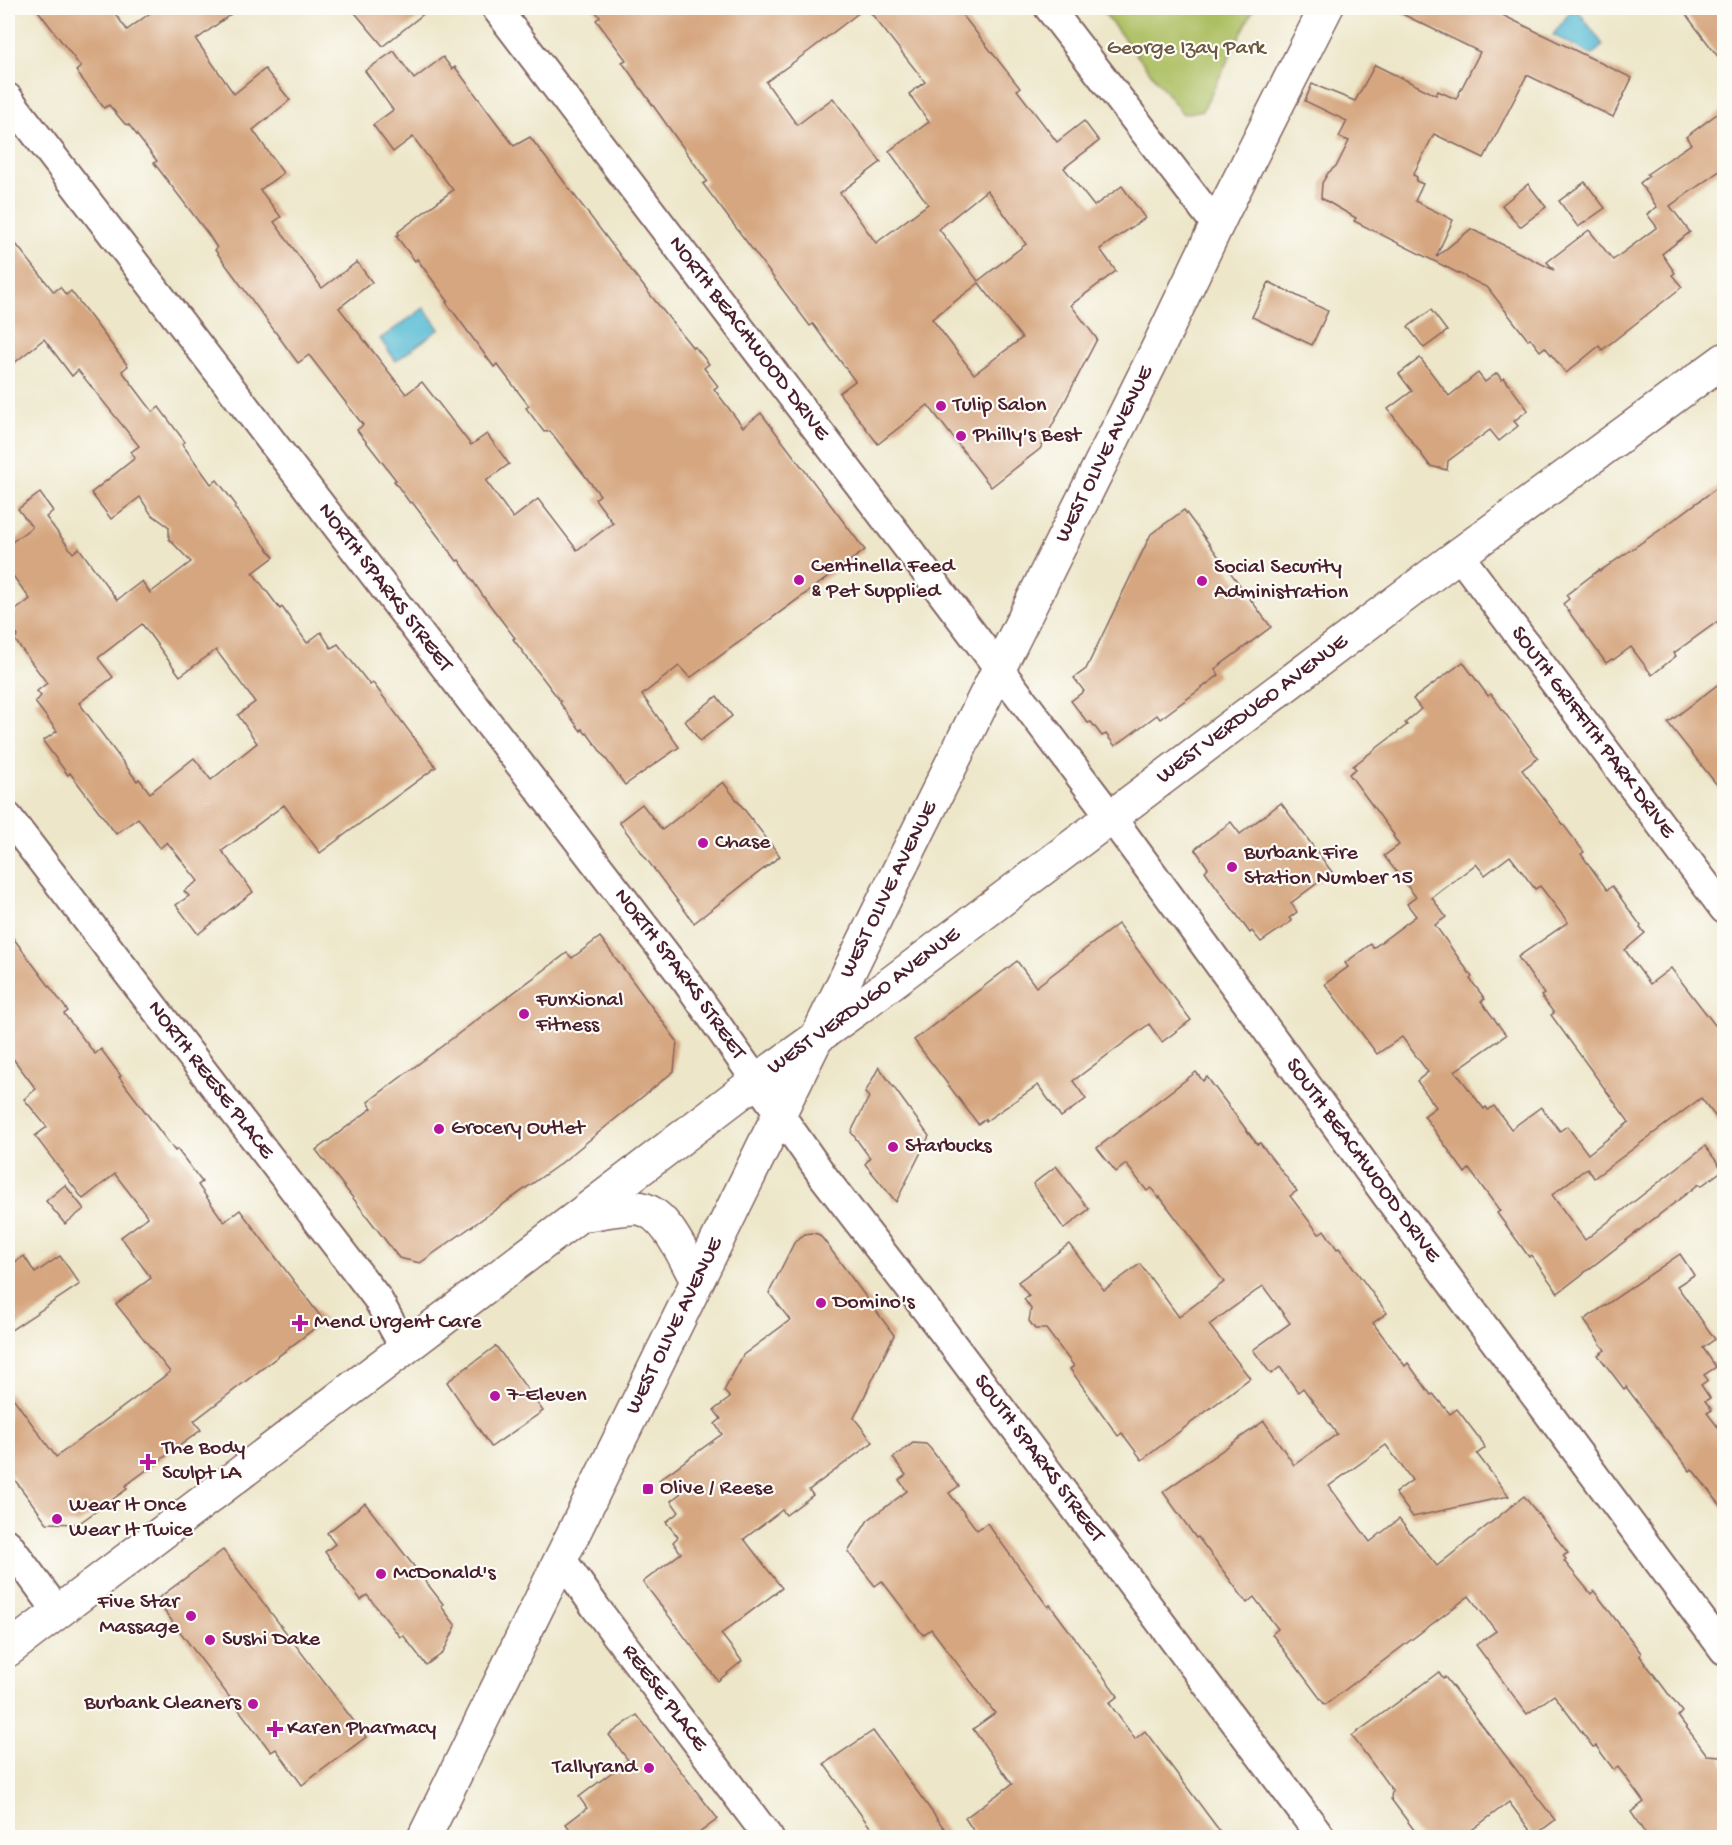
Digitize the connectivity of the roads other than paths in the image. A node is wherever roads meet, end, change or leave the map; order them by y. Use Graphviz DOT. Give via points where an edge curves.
graph roads {
  1 [pos="496,8"];
  2 [pos="1049,8"];
  3 [pos="1326,8"];
  4 [pos="8,98"];
  5 [pos="1217,226"];
  6 [pos="1725,360"];
  7 [pos="1459,555"];
  8 [pos="999,670"];
  9 [pos="8,817"];
  10 [pos="1111,818"];
  11 [pos="1725,909"];
  12 [pos="817,1038"];
  13 [pos="756,1081"];
  14 [pos="780,1116"];
  15 [pos="579,1215"];
  16 [pos="697,1280"];
  17 [pos="404,1347"];
  18 [pos="8,1544"];
  19 [pos="561,1558"];
  20 [pos="58,1612"];
  21 [pos="8,1650"];
  22 [pos="1725,1650"];
  23 [pos="424,1838"];
  24 [pos="769,1838"];
  25 [pos="1322,1838"];
  1 -- 8 [label="street, NORTH BEACHWOOD DRIVE"];
  2 -- 5 [label="street"];
  3 -- 5 [label="main road, WEST OLIVE AVENUE"];
  4 -- 13 [label="street, NORTH SPARKS STREET" via="687,982"];
  5 -- 8 [label="main road, WEST OLIVE AVENUE"];
  6 -- 7 [label="main road, WEST VERDUGO AVENUE"];
  7 -- 10 [label="main road, WEST VERDUGO AVENUE"];
  7 -- 11 [label="street, SOUTH GRIFFITH PARK DRIVE"];
  8 -- 10 [label="street, SOUTH BEACHWOOD DRIVE"];
  8 -- 12 [label="main road, WEST OLIVE AVENUE"];
  9 -- 17 [label="street, NORTH REESE PLACE" via="377,1298"];
  10 -- 12 [label="main road, WEST VERDUGO AVENUE"];
  10 -- 22 [label="street, SOUTH BEACHWOOD DRIVE"];
  12 -- 13 [label="main road, WEST VERDUGO AVENUE"];
  12 -- 14 [label="main road, WEST OLIVE AVENUE"];
  13 -- 14 [label="street, SOUTH SPARKS STREET"];
  13 -- 15 [label="main road, WEST VERDUGO AVENUE"];
  14 -- 16 [label="main road, WEST OLIVE AVENUE"];
  14 -- 25 [label="street, SOUTH SPARKS STREET"];
  15 -- 16 [label="main road" via="638,1208 656,1214"];
  15 -- 17 [label="main road, WEST VERDUGO AVENUE"];
  16 -- 19 [label="main road, WEST OLIVE AVENUE"];
  17 -- 20 [label="main road, WEST VERDUGO AVENUE"];
  18 -- 20 [label="street"];
  19 -- 23 [label="main road, WEST OLIVE AVENUE"];
  19 -- 24 [label="street, REESE PLACE"];
  20 -- 21 [label="main road, WEST VERDUGO AVENUE"];
}
